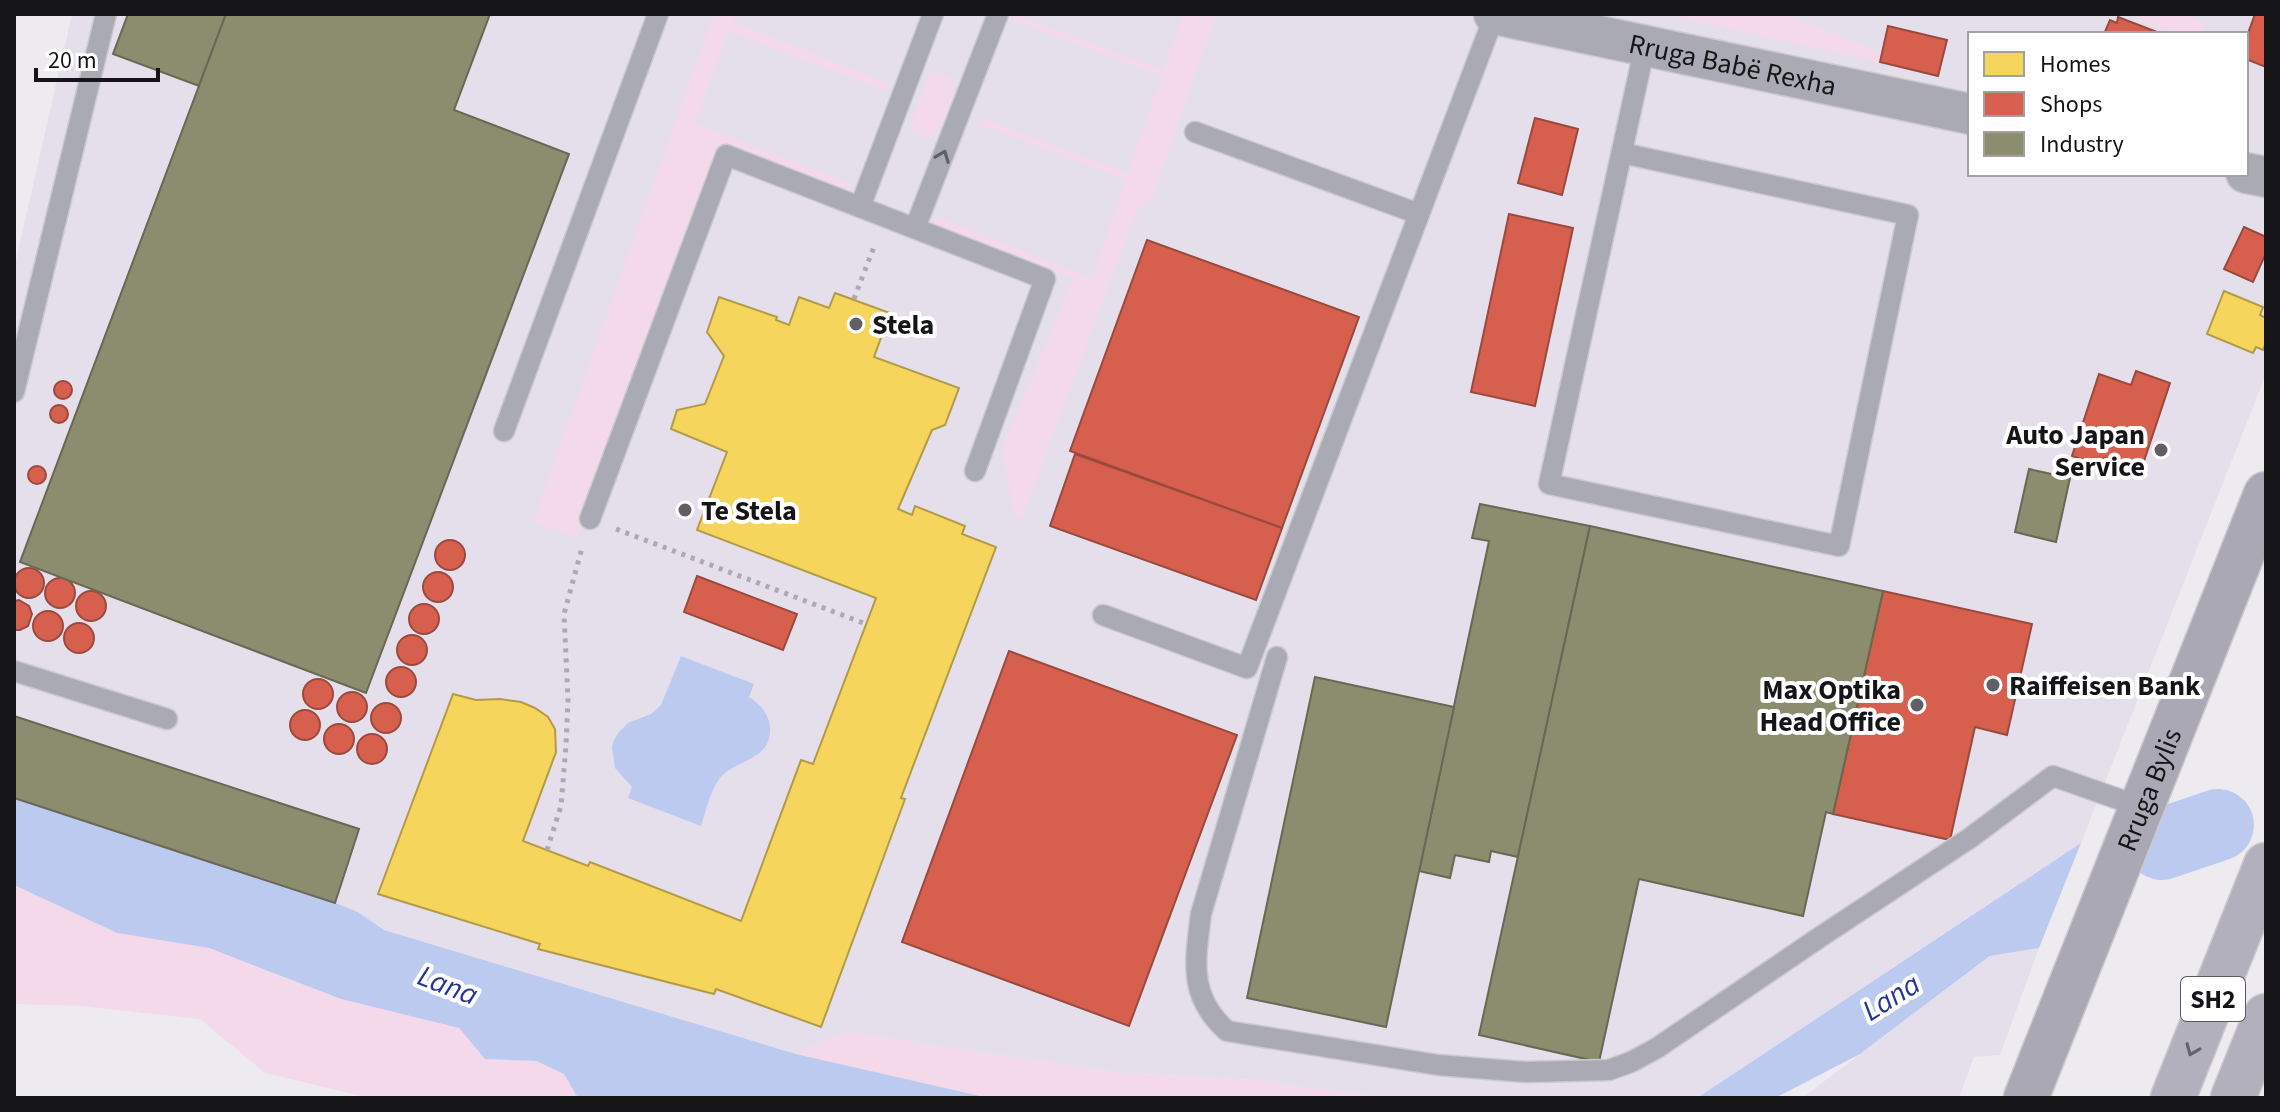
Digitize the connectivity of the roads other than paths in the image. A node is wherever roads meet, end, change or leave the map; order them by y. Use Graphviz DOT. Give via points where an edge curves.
graph roads {
  1 [pos="106,14"];
  2 [pos="658,14"];
  3 [pos="933,14"];
  4 [pos="998,14"];
  5 [pos="1495,14"];
  6 [pos="1645,46"];
  7 [pos="1968,114"];
  8 [pos="1195,132"];
  9 [pos="1622,153"];
  10 [pos="860,207"];
  11 [pos="1419,214"];
  12 [pos="915,228"];
  13 [pos="14,392"];
  14 [pos="504,431"];
  15 [pos="975,471"];
  16 [pos="2266,494"];
  17 [pos="590,519"];
  18 [pos="1103,615"];
  19 [pos="1277,657"];
  20 [pos="14,671"];
  21 [pos="167,719"];
  22 [pos="2141,807"];
  23 [pos="2259,882"];
  24 [pos="2266,1016"];
  25 [pos="2026,1098"];
  26 [pos="2173,1098"];
  27 [pos="2233,1098"];
  1 -- 13 [label="lane"];
  2 -- 14 [label="lane"];
  3 -- 10 [label="lane"];
  12 -- 4 [label="lane, one-way"];
  5 -- 6 [label="street, Rruga Babë Rexha"];
  5 -- 11 [label="lane"];
  6 -- 7 [label="street, Rruga Babë Rexha"];
  6 -- 9 [label="lane"];
  8 -- 11 [label="lane"];
  9 -- 9 [label="lane" via="1549,484 1839,546 1908,215"];
  10 -- 12 [label="lane"];
  10 -- 17 [label="lane" via="726,155"];
  11 -- 18 [label="lane" via="1247,668"];
  12 -- 15 [label="lane" via="1045,279"];
  16 -- 22 [label="main road, Rruga Bylis"];
  19 -- 22 [label="lane" via="1201,914 1199,992 1206,1009 1227,1031 1438,1065 1526,1072 1609,1070 1657,1048 1970,838 2053,776"];
  20 -- 21 [label="lane"];
  22 -- 25 [label="main road, Rruga Bylis"];
  23 -- 26 [label="highway, SH2, one-way"];
  24 -- 27 [label="highway, SH2"];
}
